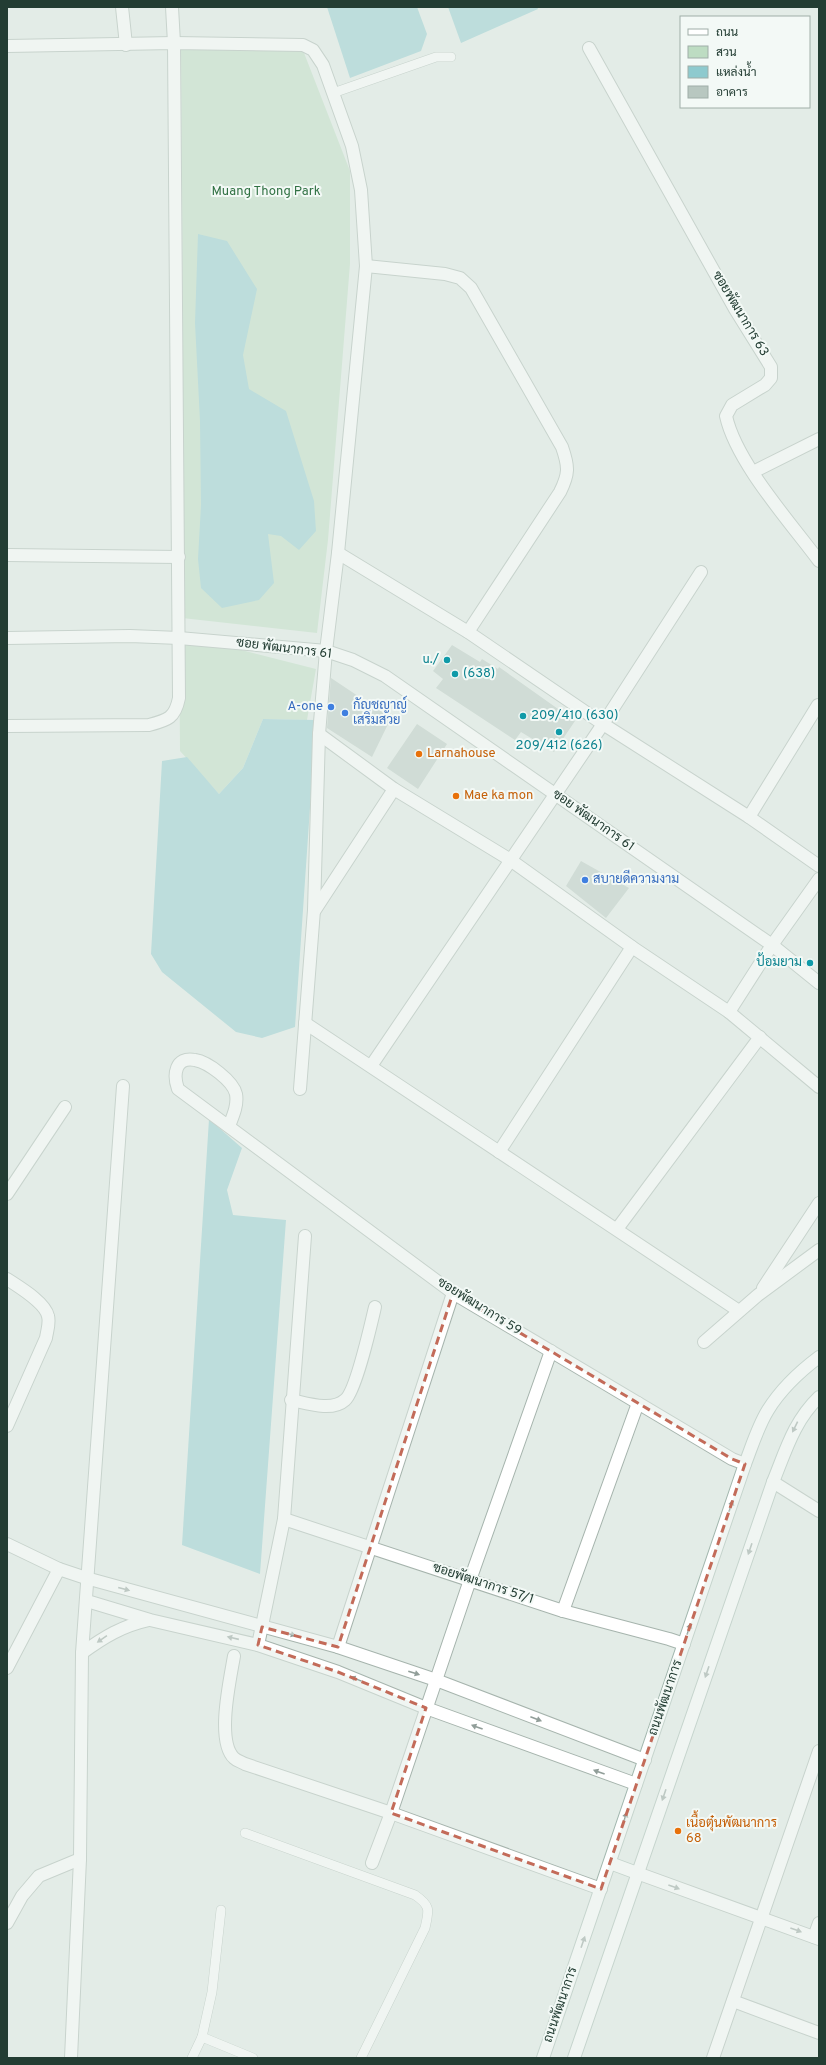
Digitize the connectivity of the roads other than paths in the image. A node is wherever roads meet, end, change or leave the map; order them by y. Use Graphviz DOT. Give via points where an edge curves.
graph roads {
  1 [pos="122,7"];
  2 [pos="172,7"];
  3 [pos="174,43"];
  4 [pos="126,45"];
  5 [pos="7,46"];
  6 [pos="589,48"];
  7 [pos="451,57"];
  8 [pos="333,93"];
  9 [pos="366,266"];
  10 [pos="819,439"];
  11 [pos="753,472"];
  12 [pos="338,553"];
  13 [pos="7,555"];
  14 [pos="180,558"];
  15 [pos="819,561"];
  16 [pos="701,572"];
  17 [pos="468,632"];
  18 [pos="7,638"];
  19 [pos="179,638"];
  20 [pos="326,651"];
  21 [pos="818,705"];
  22 [pos="603,724"];
  23 [pos="7,726"];
  24 [pos="320,734"];
  25 [pos="394,788"];
  26 [pos="554,793"];
  27 [pos="749,817"];
  28 [pos="509,859"];
  29 [pos="819,866"];
  30 [pos="819,880"];
  31 [pos="314,910"];
  32 [pos="772,945"];
  33 [pos="632,947"];
  34 [pos="819,982"];
  35 [pos="729,1012"];
  36 [pos="305,1022"];
  37 [pos="760,1037"];
  38 [pos="371,1066"];
  39 [pos="122,1086"];
  40 [pos="819,1087"];
  41 [pos="300,1089"];
  42 [pos="65,1107"];
  43 [pos="229,1126"];
  44 [pos="499,1152"];
  45 [pos="7,1194"];
  46 [pos="819,1204"];
  47 [pos="616,1229"];
  48 [pos="305,1236"];
  49 [pos="819,1250"];
  50 [pos="7,1279"];
  51 [pos="453,1293"];
  52 [pos="758,1295"];
  53 [pos="375,1307"];
  54 [pos="739,1311"];
  55 [pos="704,1342"];
  56 [pos="551,1351"];
  57 [pos="819,1357"];
  58 [pos="819,1397"];
  59 [pos="291,1400"];
  60 [pos="638,1403"];
  61 [pos="7,1426"];
  62 [pos="745,1464"];
  63 [pos="773,1482"];
  64 [pos="819,1511"];
  65 [pos="284,1518"];
  66 [pos="7,1544"];
  67 [pos="370,1548"];
  68 [pos="59,1568"];
  69 [pos="86,1578"];
  70 [pos="470,1580"];
  71 [pos="86,1601"];
  72 [pos="563,1610"];
  73 [pos="150,1620"];
  74 [pos="262,1626"];
  75 [pos="684,1644"];
  76 [pos="258,1645"];
  77 [pos="338,1647"];
  78 [pos="82,1653"];
  79 [pos="234,1656"];
  80 [pos="7,1668"];
  81 [pos="436,1680"];
  82 [pos="426,1708"];
  83 [pos="819,1751"];
  84 [pos="644,1760"];
  85 [pos="636,1784"];
  86 [pos="391,1813"];
  87 [pos="245,1833"];
  88 [pos="80,1859"];
  89 [pos="372,1863"];
  90 [pos="610,1863"];
  91 [pos="637,1873"];
  92 [pos="601,1889"];
  93 [pos="221,1910"];
  94 [pos="761,1918"];
  95 [pos="7,1923"];
  96 [pos="819,1923"];
  97 [pos="817,1938"];
  98 [pos="733,2001"];
  99 [pos="819,2033"];
  100 [pos="202,2037"];
  101 [pos="234,2054"];
  102 [pos="71,2058"];
  103 [pos="192,2058"];
  104 [pos="254,2058"];
  105 [pos="361,2058"];
  106 [pos="543,2058"];
  107 [pos="574,2058"];
  108 [pos="713,2058"];
  1 -- 4 [label="street"];
  2 -- 3 [label="street"];
  3 -- 4 [label="street"];
  3 -- 8 [label="street" via="303,45 313,50 323,64"];
  3 -- 14 [label="street"];
  4 -- 5 [label="street"];
  6 -- 11 [label="street, ซอยพัฒนาการ 63" via="734,309 772,367 771,378 732,405 726,416 729,430"];
  7 -- 8 [label="lane" via="436,57"];
  8 -- 9 [label="street" via="352,146 362,190"];
  9 -- 12 [label="street"];
  9 -- 17 [label="street" via="445,274 460,278 471,288 562,447 568,463 567,478 560,492"];
  10 -- 11 [label="street"];
  11 -- 15 [label="street, ซอยพัฒนาการ 63"];
  12 -- 17 [label="street"];
  12 -- 20 [label="street"];
  13 -- 14 [label="street"];
  14 -- 19 [label="street"];
  16 -- 22 [label="street"];
  17 -- 22 [label="street"];
  18 -- 19 [label="street, ซอย พัฒนาการ 61"];
  19 -- 20 [label="street, ซอย พัฒนาการ 61"];
  19 -- 23 [label="street" via="179,698 176,712 166,720 149,725"];
  20 -- 24 [label="street"];
  20 -- 26 [label="street, ซอย พัฒนาการ 61" via="353,660 386,676"];
  21 -- 27 [label="street"];
  22 -- 26 [label="street"];
  22 -- 27 [label="street"];
  24 -- 25 [label="street"];
  24 -- 31 [label="street"];
  25 -- 28 [label="street"];
  25 -- 31 [label="street"];
  26 -- 28 [label="street"];
  26 -- 32 [label="street, ซอย พัฒนาการ 61"];
  27 -- 29 [label="street"];
  28 -- 33 [label="street"];
  28 -- 38 [label="street"];
  30 -- 32 [label="street"];
  31 -- 36 [label="street"];
  32 -- 34 [label="street, ซอย พัฒนาการ 61"];
  32 -- 35 [label="street"];
  33 -- 35 [label="street"];
  33 -- 44 [label="street"];
  35 -- 37 [label="street"];
  36 -- 38 [label="street"];
  36 -- 41 [label="street"];
  37 -- 40 [label="street"];
  37 -- 47 [label="street"];
  38 -- 44 [label="street"];
  39 -- 69 [label="street"];
  42 -- 45 [label="street"];
  43 -- 43 [label="street, ซอยพัฒนาการ 59" via="178,1088 175,1071 179,1064 195,1060 223,1076 233,1086 236,1105"];
  43 -- 51 [label="street, ซอยพัฒนาการ 59"];
  44 -- 47 [label="street"];
  46 -- 52 [label="street"];
  47 -- 54 [label="street"];
  48 -- 59 [label="street"];
  49 -- 52 [label="street"];
  50 -- 61 [label="street" via="32,1296 44,1308 49,1326"];
  51 -- 56 [label="street, ซอยพัฒนาการ 59"];
  51 -- 67 [label="street"];
  52 -- 54 [label="street"];
  53 -- 59 [label="street" via="353,1387 346,1400 334,1405 319,1406"];
  54 -- 55 [label="street"];
  56 -- 60 [label="street, ซอยพัฒนาการ 59"];
  56 -- 70 [label="street"];
  57 -- 62 [label="street, ถนนพัฒนาการ" via="805,1367 777,1396 767,1411"];
  58 -- 63 [label="street, one-way" via="796,1424"];
  59 -- 65 [label="street"];
  60 -- 62 [label="street, ซอยพัฒนาการ 59" via="732,1460"];
  60 -- 72 [label="street"];
  75 -- 62 [label="street, ถนนพัฒนาการ, one-way"];
  63 -- 64 [label="street"];
  63 -- 91 [label="street, one-way"];
  65 -- 67 [label="street, ซอยพัฒนาการ 57/1"];
  65 -- 74 [label="street"];
  66 -- 68 [label="street"];
  67 -- 70 [label="street, ซอยพัฒนาการ 57/1"];
  67 -- 77 [label="street"];
  68 -- 69 [label="street"];
  68 -- 80 [label="street"];
  69 -- 71 [label="street"];
  69 -- 74 [label="street, one-way"];
  70 -- 72 [label="street, ซอยพัฒนาการ 57/1"];
  70 -- 81 [label="street"];
  71 -- 73 [label="street"];
  71 -- 78 [label="street"];
  72 -- 75 [label="street, ซอยพัฒนาการ 57/1"];
  76 -- 73 [label="street, one-way"];
  73 -- 78 [label="street, one-way" via="120,1628"];
  74 -- 76 [label="street"];
  74 -- 77 [label="street, one-way"];
  75 -- 84 [label="street, ถนนพัฒนาการ"];
  82 -- 76 [label="street, one-way" via="338,1672"];
  77 -- 81 [label="street, one-way"];
  78 -- 88 [label="street"];
  79 -- 86 [label="street" via="224,1728 227,1744 234,1758 245,1764"];
  81 -- 82 [label="street"];
  81 -- 84 [label="street, one-way"];
  85 -- 82 [label="street, one-way"];
  82 -- 86 [label="street"];
  83 -- 94 [label="street"];
  84 -- 85 [label="street, ถนนพัฒนาการ"];
  90 -- 85 [label="street, ถนนพัฒนาการ, one-way"];
  86 -- 89 [label="street"];
  86 -- 92 [label="street"];
  87 -- 105 [label="lane" via="415,1895 425,1902 429,1912 425,1928"];
  88 -- 95 [label="street" via="40,1876 22,1896"];
  88 -- 102 [label="street"];
  90 -- 91 [label="street"];
  90 -- 92 [label="street, ถนนพัฒนาการ"];
  91 -- 94 [label="street, one-way"];
  91 -- 107 [label="street"];
  106 -- 92 [label="street, ถนนพัฒนาการ, one-way"];
  93 -- 100 [label="lane" via="212,1992"];
  94 -- 97 [label="street, one-way"];
  94 -- 98 [label="street"];
  96 -- 97 [label="street"];
  98 -- 99 [label="street"];
  98 -- 108 [label="street"];
  100 -- 101 [label="lane"];
  100 -- 103 [label="lane"];
  101 -- 104 [label="lane"];
}
